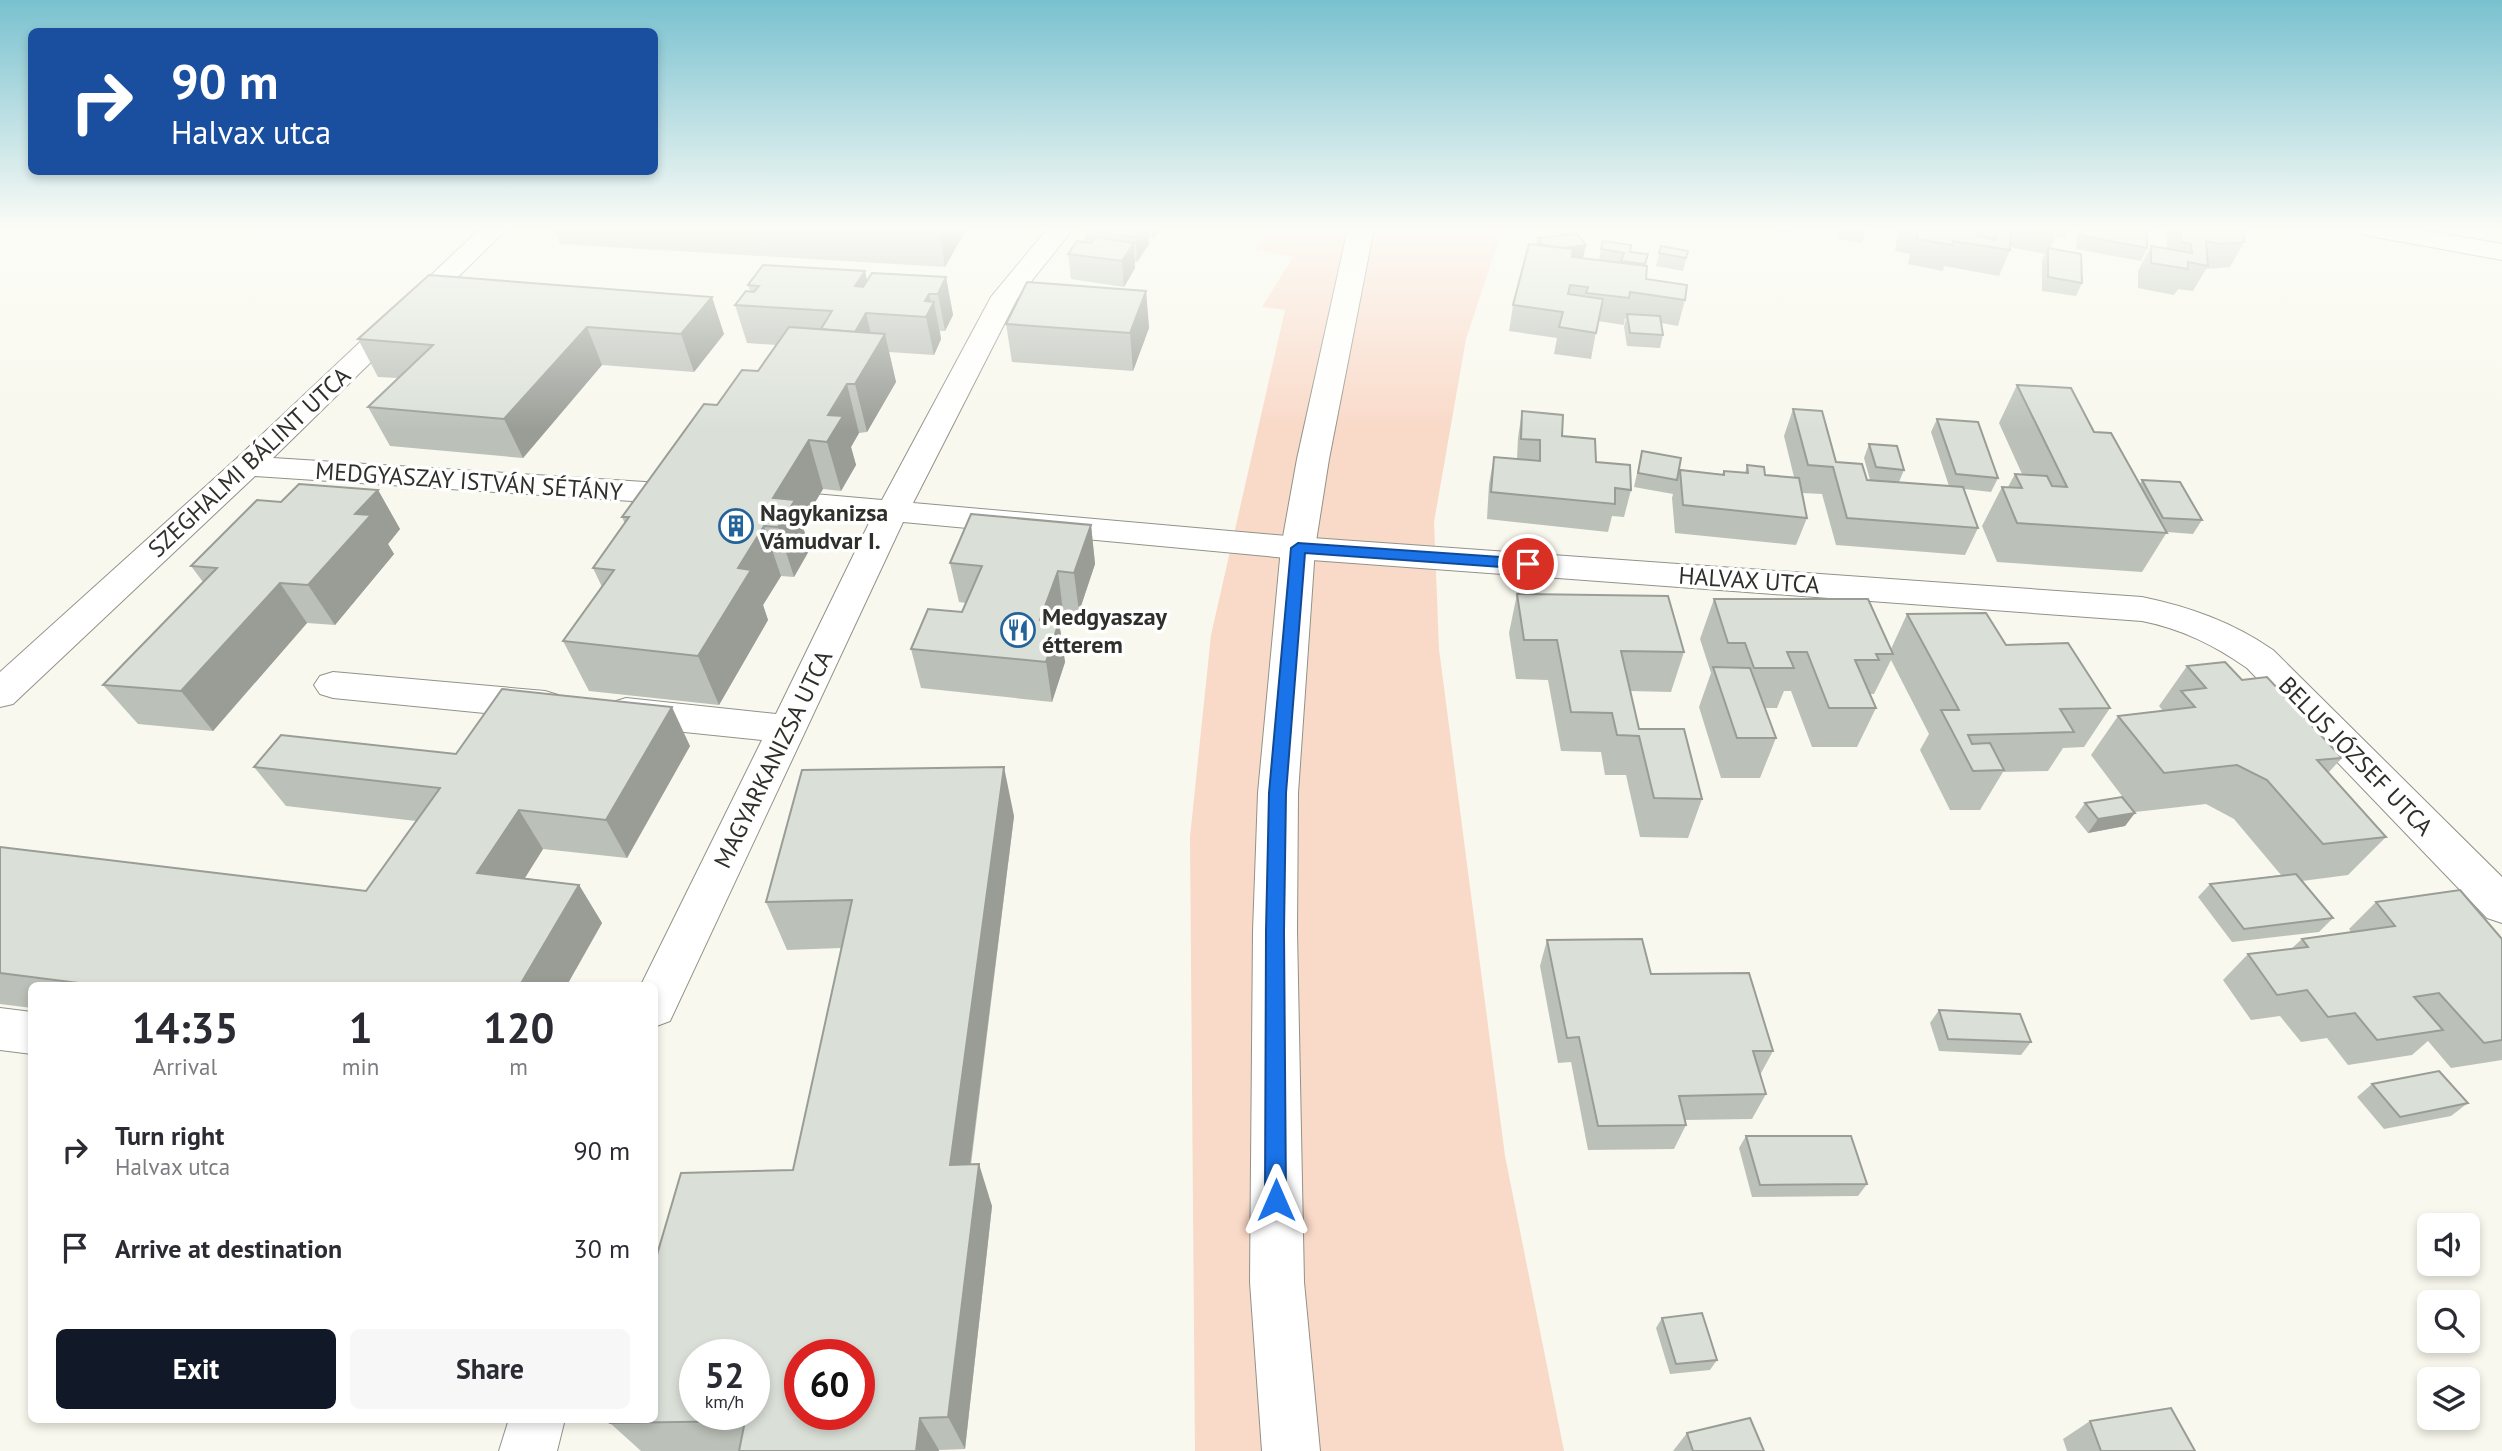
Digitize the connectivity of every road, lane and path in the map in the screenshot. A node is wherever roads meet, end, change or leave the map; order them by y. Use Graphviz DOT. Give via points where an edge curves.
graph roads {
  1 [pos="424,296"];
  2 [pos="1005,296"];
  3 [pos="1347,296"];
  4 [pos="247,466"];
  5 [pos="692,495"];
  6 [pos="814,504"];
  7 [pos="892,511"];
  8 [pos="1298,548"];
  9 [pos="2198,622"];
  10 [pos="333,685"];
  11 [pos="0,694"];
  12 [pos="788,729"];
  13 [pos="2502,905"];
  14 [pos="658,999"];
  15 [pos="0,1029"];
  16 [pos="28,1032"];
  17 [pos="536,1423"];
  18 [pos="528,1451"];
  19 [pos="1291,1451"];
  1 -- 4 [label="street, SZEGHALMI BÁLINT UTCA"];
  2 -- 7 [label="street, MAGYARKANIZSA UTCA"];
  3 -- 8 [label="street"];
  4 -- 5 [label="street, MEDGYASZAY ISTVÁN SÉTÁNY"];
  4 -- 11 [label="street, SZEGHALMI BÁLINT UTCA"];
  6 -- 7 [label="street"];
  7 -- 8 [label="street, HALVAX UTCA"];
  7 -- 12 [label="street, MAGYARKANIZSA UTCA"];
  8 -- 9 [label="street, HALVAX UTCA" via="2142,609"];
  8 -- 19 [label="street" via="1278,793 1275,931 1277,1282"];
  9 -- 13 [label="street, BELUS JÓZSEF UTCA" via="2260,659"];
  10 -- 12 [label="street"];
  12 -- 14 [label="street, MAGYARKANIZSA UTCA"];
  15 -- 16 [label="street"];
  17 -- 18 [label="street"];
}
